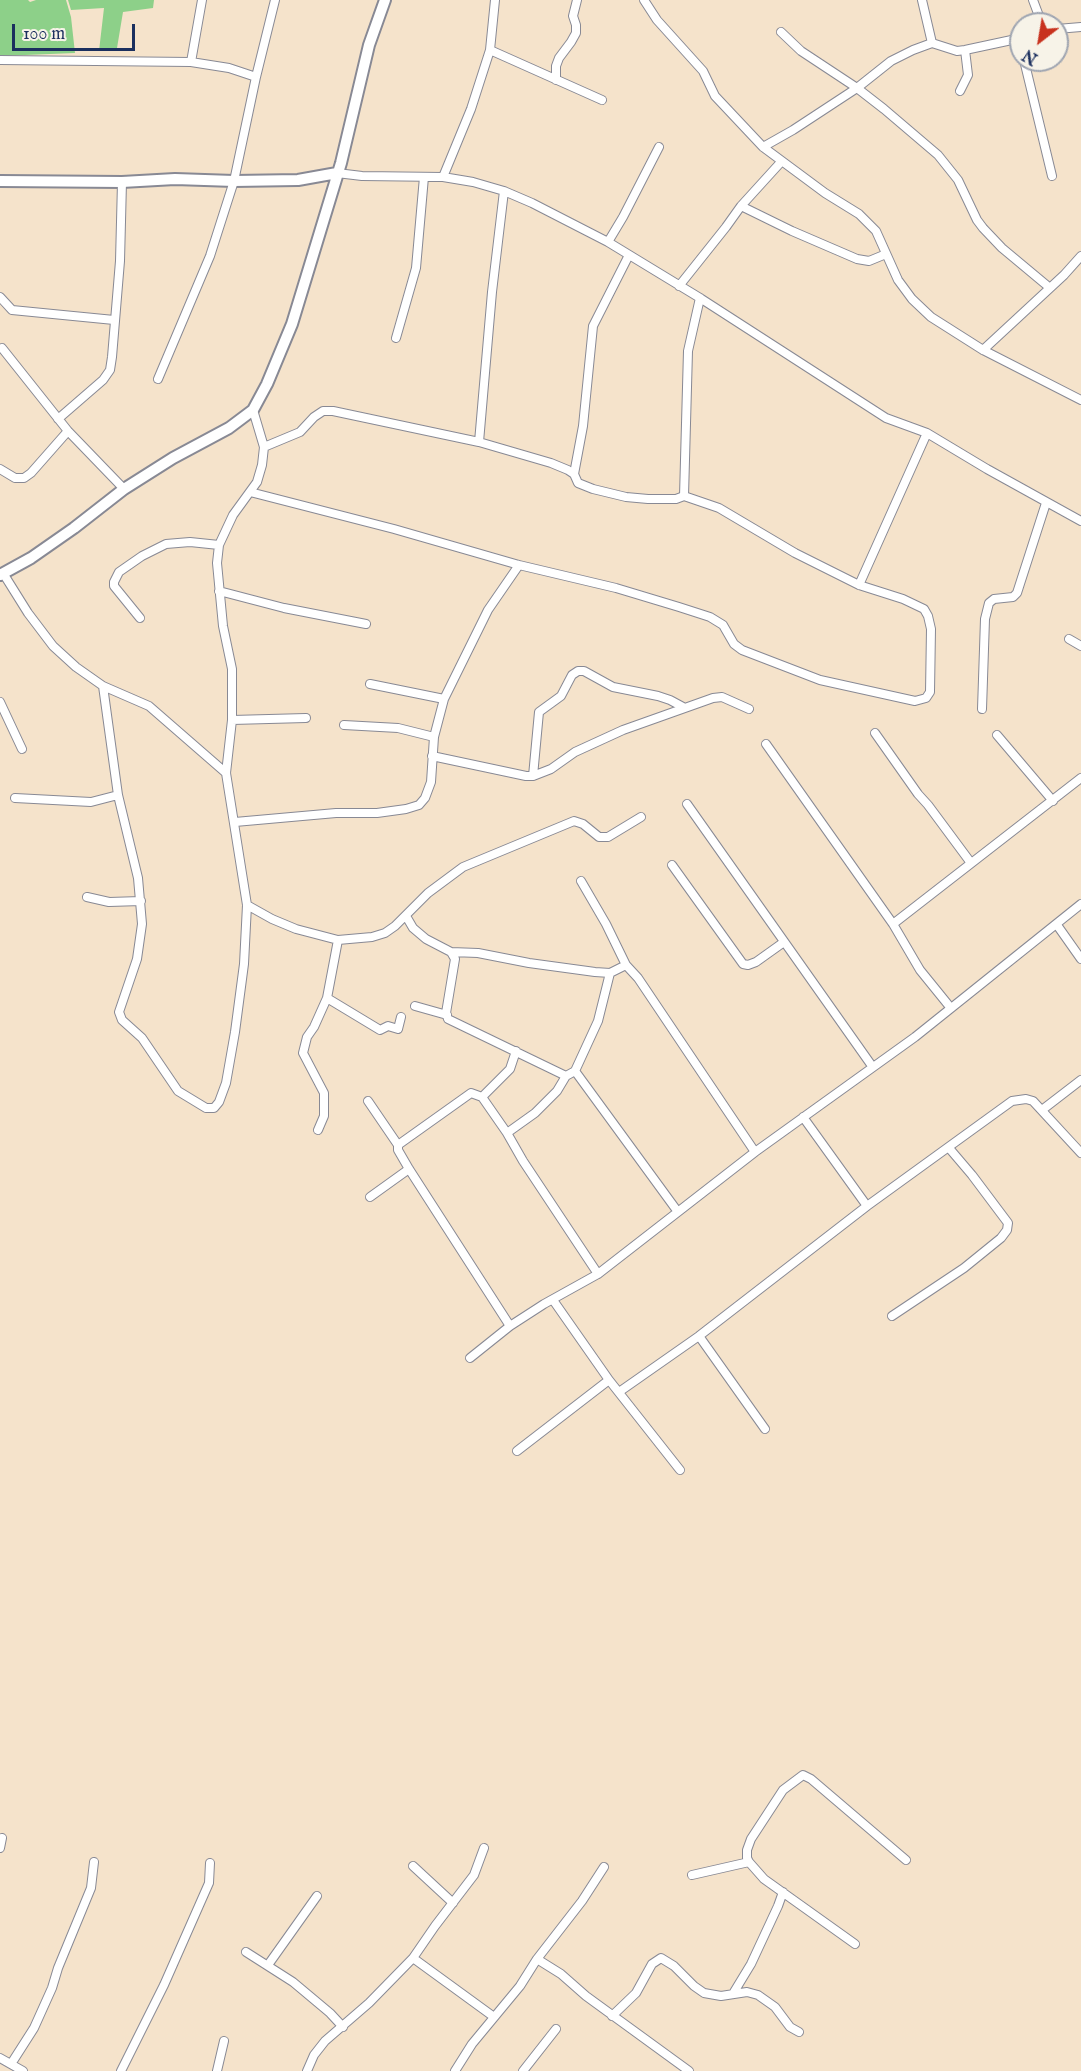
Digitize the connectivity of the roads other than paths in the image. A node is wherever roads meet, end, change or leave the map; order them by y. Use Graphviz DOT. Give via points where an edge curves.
graph roads {
  1 [pos="202,0"];
  2 [pos="275,0"];
  3 [pos="385,0"];
  4 [pos="495,0"];
  5 [pos="577,0"];
  6 [pos="644,0"];
  7 [pos="922,0"];
  8 [pos="781,32"];
  9 [pos="1009,42"];
  10 [pos="932,43"];
  11 [pos="490,50"];
  12 [pos="965,50"];
  13 [pos="0,60"];
  14 [pos="191,62"];
  15 [pos="1027,72"];
  16 [pos="256,77"];
  17 [pos="556,80"];
  18 [pos="857,88"];
  19 [pos="960,91"];
  20 [pos="602,100"];
  21 [pos="659,147"];
  22 [pos="763,147"];
  23 [pos="781,162"];
  24 [pos="337,173"];
  25 [pos="1052,176"];
  26 [pos="424,177"];
  27 [pos="443,177"];
  28 [pos="0,181"];
  29 [pos="234,181"];
  30 [pos="122,182"];
  31 [pos="504,191"];
  32 [pos="741,206"];
  33 [pos="608,242"];
  34 [pos="886,254"];
  35 [pos="629,255"];
  36 [pos="1081,256"];
  37 [pos="678,286"];
  38 [pos="1050,288"];
  39 [pos="0,297"];
  40 [pos="700,298"];
  41 [pos="114,320"];
  42 [pos="396,338"];
  43 [pos="2,348"];
  44 [pos="983,350"];
  45 [pos="158,379"];
  46 [pos="1081,400"];
  47 [pos="253,410"];
  48 [pos="58,419"];
  49 [pos="68,431"];
  50 [pos="927,433"];
  51 [pos="478,442"];
  52 [pos="264,447"];
  53 [pos="0,469"];
  54 [pos="574,474"];
  55 [pos="124,489"];
  56 [pos="250,492"];
  57 [pos="684,496"];
  58 [pos="1046,503"];
  59 [pos="1081,521"];
  60 [pos="219,545"];
  61 [pos="519,565"];
  62 [pos="2,574"];
  63 [pos="860,585"];
  64 [pos="219,591"];
  65 [pos="140,618"];
  66 [pos="366,624"];
  67 [pos="1069,639"];
  68 [pos="1081,646"];
  69 [pos="370,684"];
  70 [pos="103,686"];
  71 [pos="444,699"];
  72 [pos="0,702"];
  73 [pos="683,707"];
  74 [pos="748,709"];
  75 [pos="982,709"];
  76 [pos="306,718"];
  77 [pos="232,720"];
  78 [pos="344,725"];
  79 [pos="875,733"];
  80 [pos="997,735"];
  81 [pos="434,737"];
  82 [pos="766,744"];
  83 [pos="22,749"];
  84 [pos="432,756"];
  85 [pos="226,773"];
  86 [pos="533,776"];
  87 [pos="1081,779"];
  88 [pos="118,795"];
  89 [pos="15,798"];
  90 [pos="1053,801"];
  91 [pos="687,804"];
  92 [pos="641,817"];
  93 [pos="235,822"];
  94 [pos="971,863"];
  95 [pos="672,865"];
  96 [pos="581,881"];
  97 [pos="87,897"];
  98 [pos="141,901"];
  99 [pos="1081,904"];
  100 [pos="248,905"];
  101 [pos="406,916"];
  102 [pos="893,924"];
  103 [pos="1057,925"];
  104 [pos="338,940"];
  105 [pos="784,942"];
  106 [pos="451,952"];
  107 [pos="1081,959"];
  108 [pos="626,965"];
  109 [pos="610,973"];
  110 [pos="327,998"];
  111 [pos="415,1006"];
  112 [pos="950,1007"];
  113 [pos="447,1015"];
  114 [pos="401,1017"];
  115 [pos="516,1051"];
  116 [pos="872,1066"];
  117 [pos="575,1071"];
  118 [pos="567,1076"];
  119 [pos="1081,1080"];
  120 [pos="482,1097"];
  121 [pos="368,1101"];
  122 [pos="1042,1110"];
  123 [pos="803,1117"];
  124 [pos="318,1130"];
  125 [pos="507,1134"];
  126 [pos="398,1145"];
  127 [pos="949,1148"];
  128 [pos="755,1152"];
  129 [pos="1081,1153"];
  130 [pos="409,1169"];
  131 [pos="370,1197"];
  132 [pos="867,1206"];
  133 [pos="678,1212"];
  134 [pos="598,1274"];
  135 [pos="554,1300"];
  136 [pos="892,1316"];
  137 [pos="510,1326"];
  138 [pos="699,1336"];
  139 [pos="470,1358"];
  140 [pos="609,1380"];
  141 [pos="620,1392"];
  142 [pos="765,1429"];
  143 [pos="517,1451"];
  144 [pos="680,1470"];
  145 [pos="2,1838"];
  146 [pos="0,1848"];
  147 [pos="484,1848"];
  148 [pos="906,1860"];
  149 [pos="94,1862"];
  150 [pos="749,1862"];
  151 [pos="210,1863"];
  152 [pos="413,1866"];
  153 [pos="604,1867"];
  154 [pos="692,1875"];
  155 [pos="783,1892"];
  156 [pos="317,1896"];
  157 [pos="453,1903"];
  158 [pos="855,1944"];
  159 [pos="246,1952"];
  160 [pos="413,1958"];
  161 [pos="537,1959"];
  162 [pos="268,1965"];
  163 [pos="742,1980"];
  164 [pos="734,1992"];
  165 [pos="747,1992"];
  166 [pos="612,2016"];
  167 [pos="494,2017"];
  168 [pos="343,2026"];
  169 [pos="556,2029"];
  170 [pos="799,2032"];
  171 [pos="224,2041"];
  172 [pos="0,2058"];
  173 [pos="11,2064"];
  174 [pos="23,2071"];
  175 [pos="121,2071"];
  176 [pos="217,2071"];
  177 [pos="307,2071"];
  178 [pos="455,2071"];
  179 [pos="523,2071"];
  180 [pos="688,2071"];
  1 -- 14 [label="street"];
  2 -- 16 [label="street"];
  3 -- 24 [label="street" via="369,45"];
  4 -- 11 [label="street"];
  5 -- 17 [label="street" via="573,16 576,33 559,58"];
  6 -- 22 [label="street" via="703,72 715,96"];
  7 -- 10 [label="street"];
  8 -- 18 [label="street" via="801,51"];
  9 -- 12 [label="street"];
  10 -- 12 [label="street"];
  10 -- 18 [label="street" via="891,61"];
  11 -- 17 [label="street"];
  11 -- 27 [label="street"];
  12 -- 19 [label="street" via="968,75"];
  13 -- 14 [label="street"];
  14 -- 16 [label="street"];
  15 -- 25 [label="street"];
  16 -- 29 [label="street"];
  17 -- 20 [label="street"];
  18 -- 22 [label="street"];
  18 -- 38 [label="street" via="947,165 983,228"];
  21 -- 33 [label="street"];
  22 -- 23 [label="street"];
  23 -- 32 [label="street"];
  23 -- 34 [label="street" via="859,214 876,231"];
  24 -- 26 [label="street"];
  24 -- 29 [label="street" via="298,180"];
  24 -- 47 [label="street" via="292,324"];
  26 -- 27 [label="street"];
  26 -- 42 [label="street" via="416,268"];
  27 -- 31 [label="street"];
  28 -- 30 [label="street"];
  29 -- 30 [label="street"];
  29 -- 45 [label="street" via="210,256"];
  30 -- 41 [label="street"];
  31 -- 33 [label="street"];
  31 -- 51 [label="street"];
  32 -- 34 [label="street" via="857,259 869,261"];
  32 -- 37 [label="street"];
  33 -- 35 [label="street"];
  34 -- 44 [label="street" via="912,299 931,317"];
  35 -- 37 [label="street"];
  35 -- 54 [label="street" via="593,326"];
  36 -- 38 [label="street"];
  37 -- 40 [label="street"];
  38 -- 44 [label="street"];
  39 -- 41 [label="street" via="12,310"];
  40 -- 50 [label="street" via="878,413"];
  40 -- 57 [label="street" via="688,351"];
  41 -- 48 [label="street" via="110,370"];
  43 -- 48 [label="street"];
  44 -- 46 [label="street"];
  47 -- 52 [label="street"];
  47 -- 55 [label="street"];
  48 -- 49 [label="street"];
  49 -- 53 [label="street" via="24,478 15,478"];
  49 -- 55 [label="street"];
  50 -- 58 [label="street"];
  50 -- 63 [label="street"];
  51 -- 52 [label="street" via="323,411 300,432"];
  51 -- 54 [label="street" via="551,463"];
  52 -- 56 [label="street" via="257,482"];
  54 -- 57 [label="street" via="582,486 626,497"];
  55 -- 62 [label="street" via="31,558"];
  56 -- 60 [label="street" via="233,515"];
  56 -- 61 [label="street"];
  57 -- 63 [label="street" via="719,508 795,554"];
  58 -- 59 [label="street"];
  58 -- 75 [label="street" via="1017,593 989,603"];
  60 -- 64 [label="street"];
  60 -- 65 [label="street" via="166,544 119,572 114,586"];
  61 -- 63 [label="street" via="616,588 710,617 723,625 742,650 820,680 915,701 926,698 930,692 931,629 924,609"];
  61 -- 71 [label="street" via="488,610"];
  62 -- 70 [label="street" via="53,646"];
  64 -- 66 [label="street"];
  64 -- 77 [label="street" via="232,669"];
  67 -- 68 [label="street"];
  69 -- 71 [label="street"];
  70 -- 85 [label="street" via="149,706"];
  70 -- 88 [label="street"];
  71 -- 81 [label="street"];
  72 -- 83 [label="street"];
  73 -- 74 [label="street" via="722,697"];
  73 -- 86 [label="street" via="575,752"];
  73 -- 86 [label="street" via="670,700 613,687 578,671 561,696 539,712"];
  76 -- 77 [label="street"];
  77 -- 85 [label="street"];
  78 -- 81 [label="street" via="398,728"];
  79 -- 94 [label="street"];
  80 -- 90 [label="street"];
  81 -- 84 [label="street"];
  82 -- 102 [label="street"];
  84 -- 86 [label="street"];
  84 -- 93 [label="street" via="425,798 406,810"];
  85 -- 93 [label="street"];
  87 -- 90 [label="street"];
  88 -- 89 [label="street" via="91,802"];
  88 -- 98 [label="street"];
  90 -- 94 [label="street"];
  91 -- 105 [label="street"];
  92 -- 101 [label="street" via="608,837 599,837 574,821 463,867 428,893"];
  93 -- 100 [label="street"];
  94 -- 102 [label="street"];
  95 -- 105 [label="street" via="743,963 756,962"];
  96 -- 108 [label="street"];
  97 -- 98 [label="street" via="109,902"];
  98 -- 100 [label="street" via="137,959 119,1012 122,1020 142,1038 178,1092 206,1108 214,1108 219,1102 226,1083 240,999"];
  99 -- 103 [label="street"];
  100 -- 104 [label="street" via="296,929"];
  101 -- 104 [label="street" via="372,938"];
  101 -- 106 [label="street" via="426,939"];
  102 -- 112 [label="street" via="920,970"];
  103 -- 107 [label="street"];
  103 -- 112 [label="street"];
  104 -- 110 [label="street"];
  105 -- 116 [label="street"];
  106 -- 109 [label="street"];
  106 -- 113 [label="street" via="455,959"];
  108 -- 109 [label="street"];
  108 -- 128 [label="street"];
  109 -- 117 [label="street" via="598,1021"];
  110 -- 114 [label="street" via="380,1030 388,1026 398,1029"];
  110 -- 124 [label="street" via="303,1053 324,1093 324,1116"];
  111 -- 113 [label="street"];
  112 -- 116 [label="street"];
  113 -- 115 [label="street" via="453,1022"];
  115 -- 118 [label="street"];
  115 -- 120 [label="street" via="510,1069"];
  116 -- 123 [label="street"];
  117 -- 118 [label="street"];
  117 -- 133 [label="street"];
  118 -- 125 [label="street" via="535,1113"];
  119 -- 122 [label="street"];
  120 -- 125 [label="street"];
  120 -- 126 [label="street" via="471,1094"];
  121 -- 126 [label="street"];
  122 -- 127 [label="street" via="1033,1101 1012,1101"];
  122 -- 129 [label="street"];
  123 -- 128 [label="street"];
  123 -- 132 [label="street"];
  125 -- 134 [label="street"];
  126 -- 130 [label="street"];
  127 -- 132 [label="street"];
  127 -- 136 [label="street" via="1008,1223 1007,1230 964,1268"];
  128 -- 133 [label="street"];
  130 -- 131 [label="street"];
  130 -- 137 [label="street"];
  132 -- 138 [label="street"];
  133 -- 134 [label="street"];
  134 -- 135 [label="street"];
  135 -- 137 [label="street"];
  135 -- 140 [label="street"];
  137 -- 139 [label="street"];
  138 -- 141 [label="street"];
  138 -- 142 [label="street"];
  140 -- 141 [label="street"];
  140 -- 143 [label="street"];
  141 -- 144 [label="street"];
  145 -- 146 [label="street"];
  147 -- 157 [label="street" via="474,1875"];
  148 -- 150 [label="street" via="803,1775 783,1790 751,1839 747,1850"];
  149 -- 173 [label="street" via="91,1888 52,1988 34,2028"];
  150 -- 154 [label="street"];
  150 -- 155 [label="street"];
  151 -- 175 [label="street" via="209,1883"];
  152 -- 157 [label="street"];
  153 -- 161 [label="street"];
  155 -- 158 [label="street"];
  155 -- 163 [label="street"];
  156 -- 162 [label="street"];
  157 -- 160 [label="street"];
  159 -- 162 [label="street"];
  160 -- 167 [label="street"];
  160 -- 168 [label="street"];
  161 -- 166 [label="street"];
  161 -- 167 [label="street"];
  162 -- 168 [label="street"];
  163 -- 164 [label="street"];
  163 -- 165 [label="street"];
  164 -- 165 [label="street"];
  164 -- 166 [label="street" via="721,1996 704,1993 661,1958 652,1964 636,1992"];
  165 -- 170 [label="street" via="767,2001"];
  166 -- 180 [label="street"];
  167 -- 178 [label="street"];
  168 -- 177 [label="street" via="325,2041"];
  169 -- 179 [label="street"];
  171 -- 176 [label="street"];
  172 -- 173 [label="street"];
  173 -- 174 [label="street"];
}
